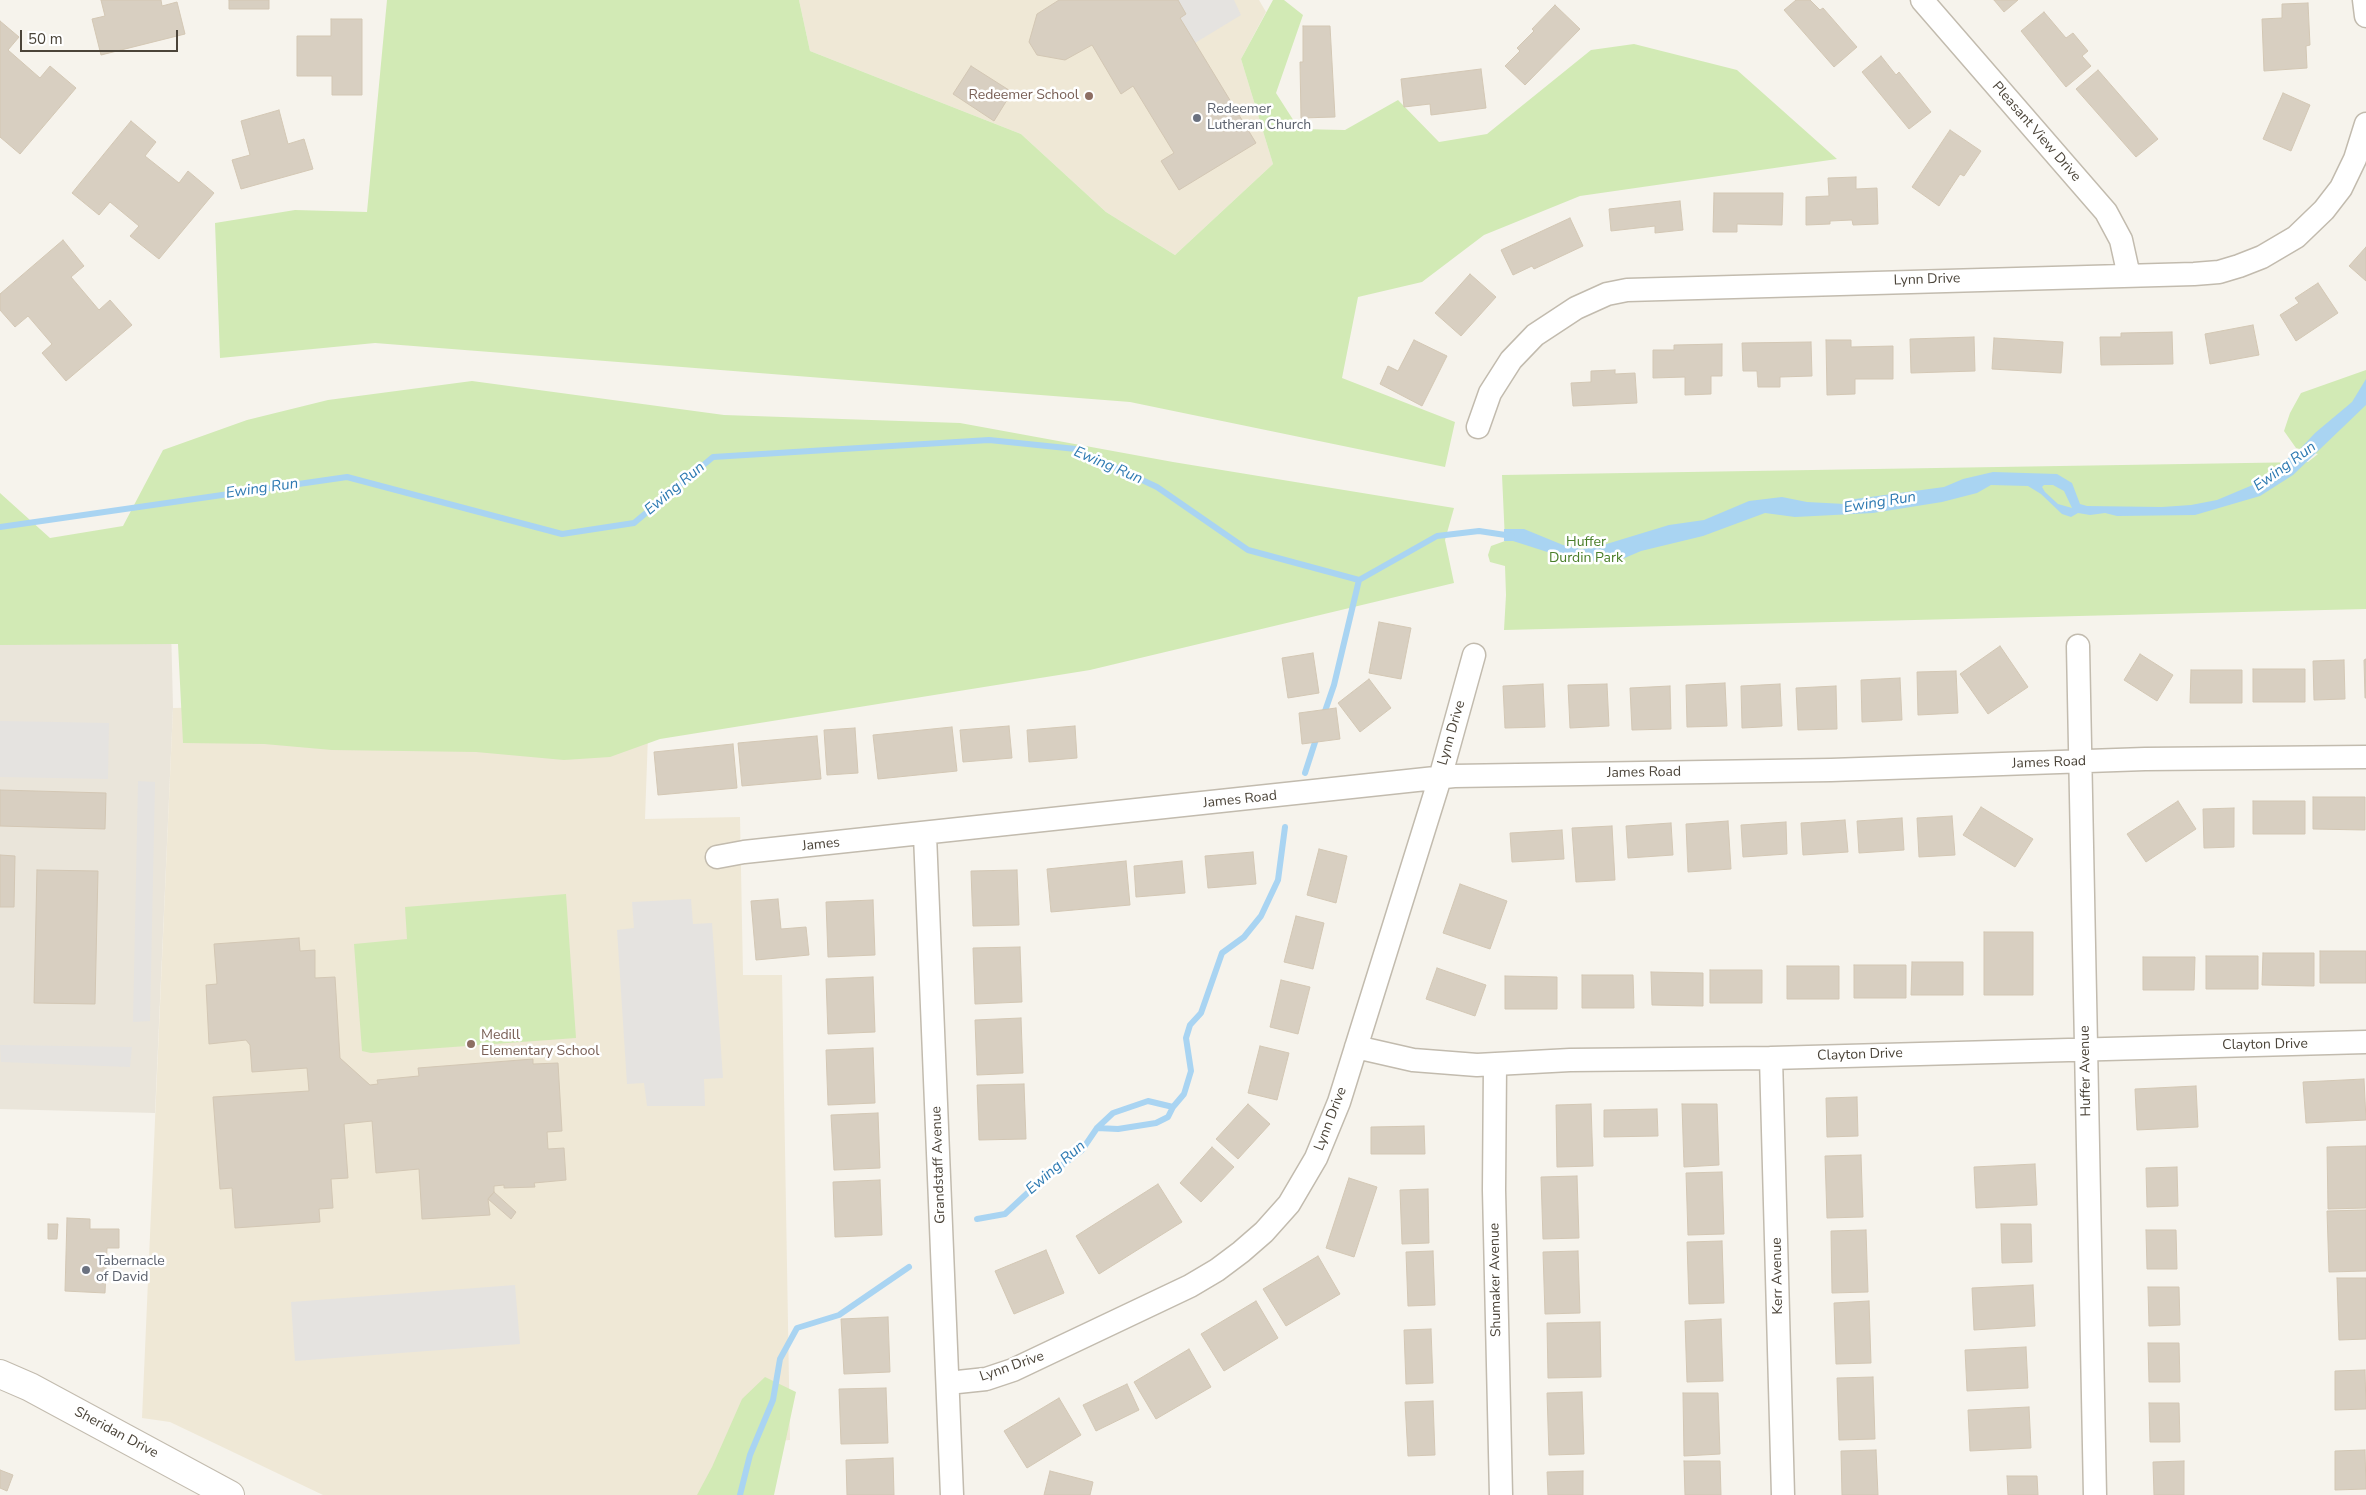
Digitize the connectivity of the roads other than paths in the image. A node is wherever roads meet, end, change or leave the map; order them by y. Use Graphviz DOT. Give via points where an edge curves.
graph roads {
  1 [pos="1922,0"];
  2 [pos="2364,0"];
  3 [pos="2366,16"];
  4 [pos="2366,124"];
  5 [pos="2129,276"];
  6 [pos="1478,427"];
  7 [pos="2078,646"];
  8 [pos="1474,655"];
  9 [pos="2366,757"];
  10 [pos="2078,762"];
  11 [pos="1440,778"];
  12 [pos="925,834"];
  13 [pos="717,857"];
  14 [pos="2366,1042"];
  15 [pos="1356,1047"];
  16 [pos="2085,1049"];
  17 [pos="1771,1058"];
  18 [pos="1495,1065"];
  19 [pos="0,1374"];
  20 [pos="948,1383"];
  21 [pos="230,1495"];
  22 [pos="952,1495"];
  23 [pos="1500,1495"];
  24 [pos="1783,1495"];
  25 [pos="2095,1495"];
  1 -- 5 [label="street, Pleasant View Drive" via="2106,212 2121,240"];
  2 -- 3 [label="street"];
  4 -- 5 [label="street, Lynn Drive" via="2341,188 2296,237 2262,257 2219,272"];
  5 -- 6 [label="street, Lynn Drive" via="1661,287 1607,294 1576,308 1535,335 1510,360 1490,393"];
  7 -- 10 [label="street, Huffer Avenue"];
  8 -- 11 [label="street, Lynn Drive"];
  9 -- 10 [label="street, James Road"];
  10 -- 11 [label="street, James Road"];
  10 -- 16 [label="street, Huffer Avenue"];
  11 -- 12 [label="street, James Road"];
  11 -- 15 [label="street, Lynn Drive"];
  12 -- 13 [label="street, James"];
  12 -- 20 [label="street, Grandstaff Avenue"];
  14 -- 16 [label="street, Clayton Drive"];
  15 -- 18 [label="street, Clayton Drive" via="1436,1064"];
  15 -- 20 [label="street, Lynn Drive" via="1339,1102 1302,1184 1276,1218 1241,1252 1190,1286 1052,1353 986,1379"];
  16 -- 17 [label="street, Clayton Drive"];
  16 -- 25 [label="street, Huffer Avenue"];
  17 -- 18 [label="street, Clayton Drive" via="1570,1060"];
  17 -- 24 [label="street, Kerr Avenue"];
  18 -- 23 [label="street, Shumaker Avenue"];
  19 -- 21 [label="street, Sheridan Drive"];
  20 -- 22 [label="street, Grandstaff Avenue"];
}
